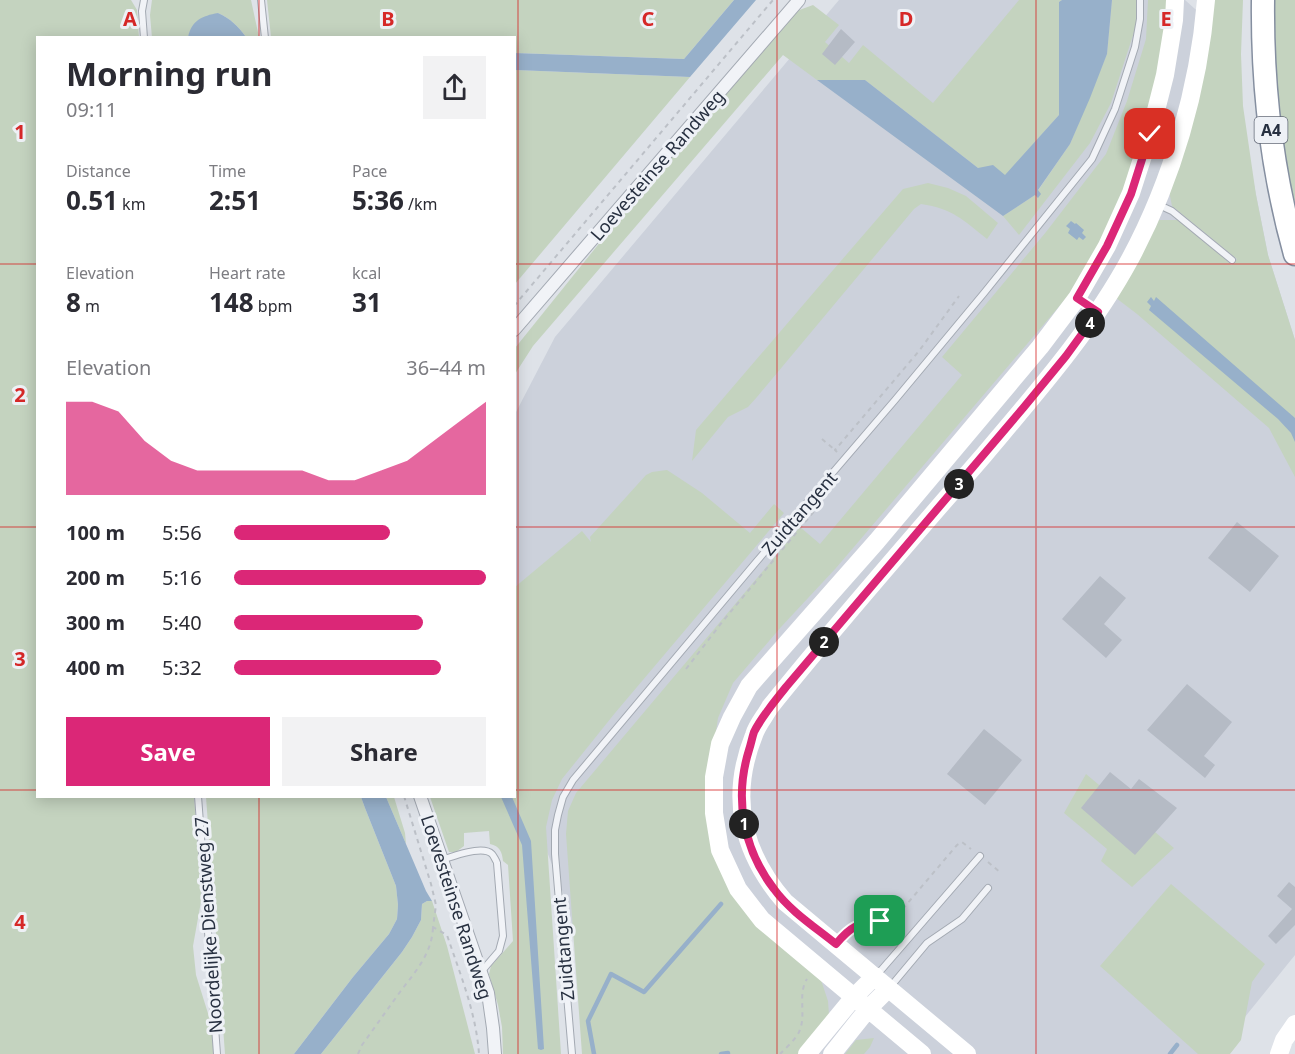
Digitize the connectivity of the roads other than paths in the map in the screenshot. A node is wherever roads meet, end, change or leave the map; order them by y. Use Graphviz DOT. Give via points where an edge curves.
graph roads {
  1 [pos="144,0"];
  2 [pos="261,0"];
  3 [pos="800,0"];
  4 [pos="1140,0"];
  5 [pos="1175,0"];
  6 [pos="1206,0"];
  7 [pos="1263,0"];
  8 [pos="144,36"];
  9 [pos="265,36"];
  10 [pos="1156,204"];
  11 [pos="1295,254"];
  12 [pos="1232,260"];
  13 [pos="516,328"];
  14 [pos="198,798"];
  15 [pos="421,798"];
  16 [pos="980,856"];
  17 [pos="442,860"];
  18 [pos="988,888"];
  19 [pos="481,973"];
  20 [pos="882,982"];
  21 [pos="861,1003"];
  22 [pos="1295,1024"];
  23 [pos="1281,1047"];
  24 [pos="217,1054"];
  25 [pos="495,1054"];
  26 [pos="572,1054"];
  27 [pos="807,1054"];
  28 [pos="832,1054"];
  29 [pos="922,1054"];
  30 [pos="967,1054"];
  31 [pos="1267,1054"];
  1 -- 8 [label="lane"];
  2 -- 9 [label="lane"];
  3 -- 13 [label="street, Loevesteinse Randweg"];
  4 -- 26 [label="lane, Zuidtangent" via="1135,47 1115,109 1092,159 881,417 573,780 563,797 555,830 555,854"];
  5 -- 21 [label="street" via="1166,75 1150,134 1134,184 1079,300 749,686 720,744 714,777 714,813 720,850 738,889 762,920"];
  6 -- 10 [label="street" via="1193,86"];
  7 -- 11 [label="highway, A4" via="1269,122"];
  10 -- 12 [label="lane" via="1172,211"];
  10 -- 20 [label="street" via="1130,259 1066,356 786,687 754,733 741,794 743,823 752,854 785,902"];
  14 -- 24 [label="lane, Noordelijke Dienstweg 27"];
  15 -- 17 [label="street, Loevesteinse Randweg"];
  16 -- 20 [label="lane"];
  17 -- 19 [label="street, Loevesteinse Randweg"];
  17 -- 19 [label="lane" via="486,850 497,863 503,936 499,951"];
  18 -- 20 [label="lane" via="962,919"];
  19 -- 25 [label="street, Loevesteinse Randweg" via="488,993"];
  20 -- 21 [label="street"];
  20 -- 30 [label="street"];
  21 -- 27 [label="street"];
  21 -- 28 [label="street"];
  21 -- 29 [label="street"];
  22 -- 23 [label="street"];
  23 -- 31 [label="street"];
}
